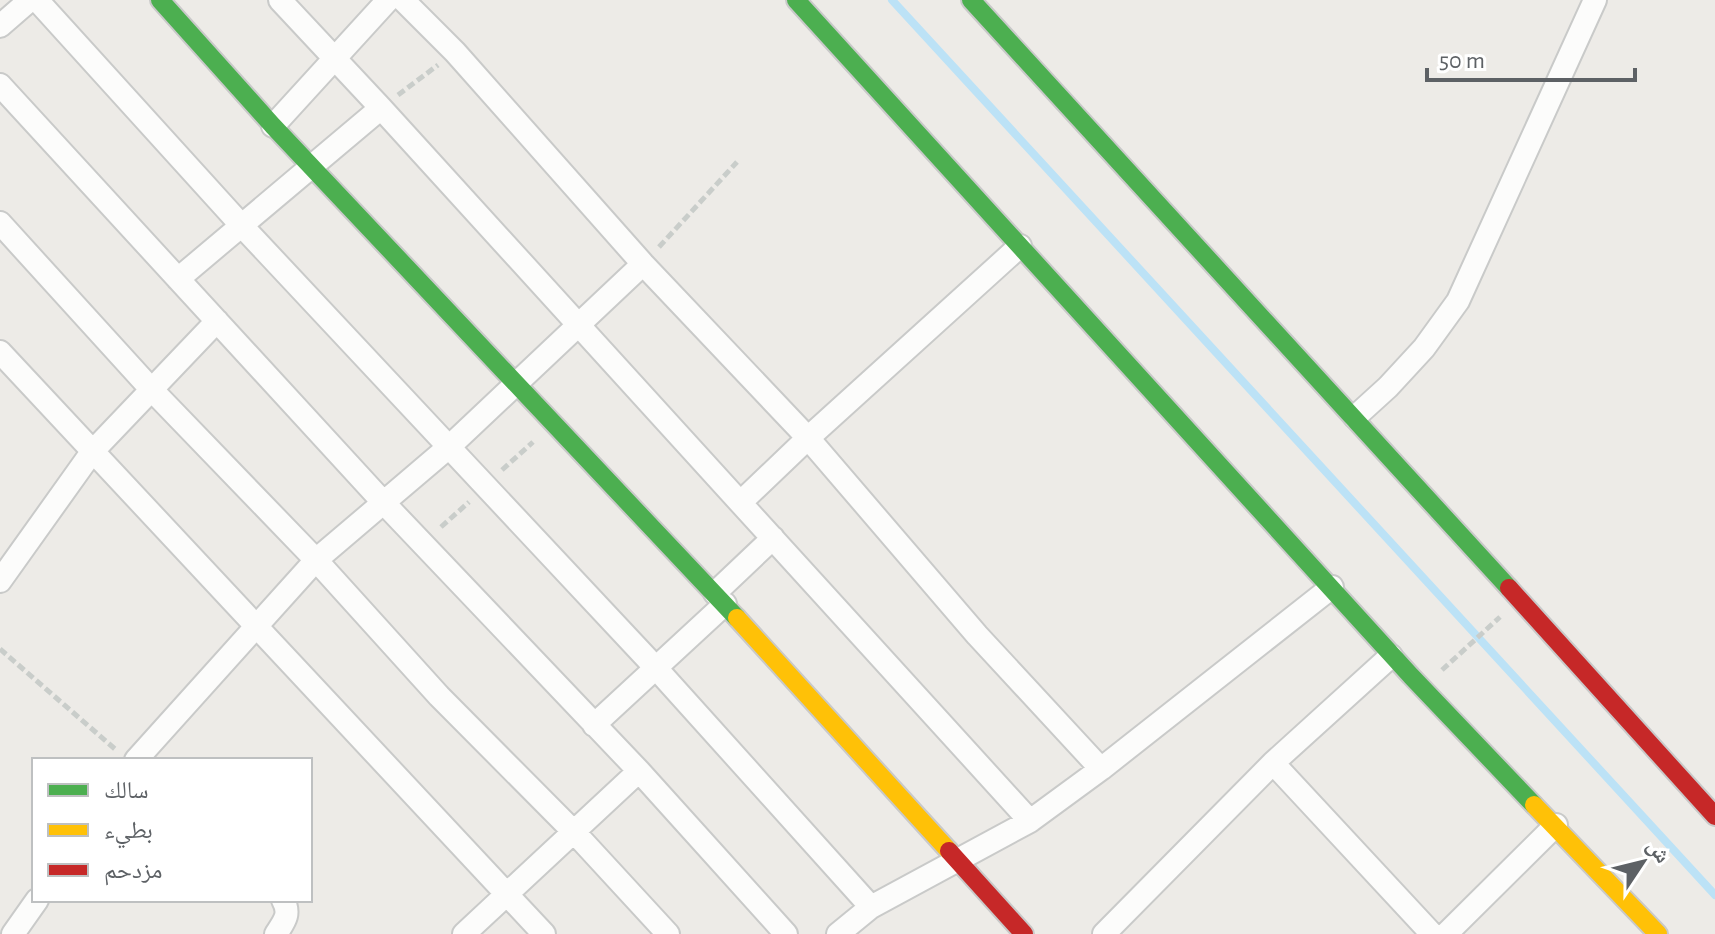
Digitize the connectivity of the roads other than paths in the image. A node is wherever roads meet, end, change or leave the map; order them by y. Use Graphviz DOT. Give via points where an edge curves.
graph roads {
  1 [pos="30,0"];
  2 [pos="37,0"];
  3 [pos="160,0"];
  4 [pos="280,0"];
  5 [pos="388,0"];
  6 [pos="403,0"];
  7 [pos="796,0"];
  8 [pos="971,0"];
  9 [pos="1595,0"];
  10 [pos="0,26"];
  11 [pos="332,58"];
  12 [pos="0,85"];
  13 [pos="381,108"];
  14 [pos="273,126"];
  15 [pos="313,167"];
  16 [pos="0,223"];
  17 [pos="242,226"];
  18 [pos="1020,246"];
  19 [pos="643,264"];
  20 [pos="178,279"];
  21 [pos="217,321"];
  22 [pos="577,325"];
  23 [pos="0,352"];
  24 [pos="518,382"];
  25 [pos="151,389"];
  26 [pos="1355,417"];
  27 [pos="808,438"];
  28 [pos="450,446"];
  29 [pos="92,452"];
  30 [pos="383,502"];
  31 [pos="741,502"];
  32 [pos="773,538"];
  33 [pos="316,560"];
  34 [pos="0,581"];
  35 [pos="1332,587"];
  36 [pos="720,598"];
  37 [pos="256,627"];
  38 [pos="1391,656"];
  39 [pos="655,667"];
  40 [pos="594,725"];
  41 [pos="126,755"];
  42 [pos="1273,763"];
  43 [pos="1101,769"];
  44 [pos="639,771"];
  45 [pos="1715,816"];
  46 [pos="1030,821"];
  47 [pos="1556,825"];
  48 [pos="575,833"];
  49 [pos="957,860"];
  50 [pos="507,893"];
  51 [pos="36,902"];
  52 [pos="284,902"];
  53 [pos="871,907"];
  54 [pos="13,934"];
  55 [pos="276,934"];
  56 [pos="464,934"];
  57 [pos="544,934"];
  58 [pos="668,934"];
  59 [pos="786,934"];
  60 [pos="838,934"];
  61 [pos="1024,934"];
  62 [pos="1104,934"];
  63 [pos="1432,934"];
  64 [pos="1446,934"];
  65 [pos="1658,934"];
  1 -- 10 [label="street"];
  2 -- 17 [label="street"];
  3 -- 14 [label="street"];
  4 -- 11 [label="street"];
  5 -- 11 [label="street"];
  6 -- 19 [label="street"];
  7 -- 18 [label="street"];
  8 -- 26 [label="street"];
  9 -- 26 [label="street" via="1458,301 1424,348"];
  11 -- 13 [label="street"];
  11 -- 14 [label="street"];
  12 -- 20 [label="street"];
  13 -- 15 [label="street"];
  13 -- 22 [label="street"];
  14 -- 15 [label="street"];
  15 -- 17 [label="street"];
  15 -- 24 [label="street"];
  16 -- 25 [label="street"];
  17 -- 20 [label="street"];
  17 -- 28 [label="street"];
  18 -- 27 [label="street"];
  18 -- 35 [label="street"];
  19 -- 22 [label="street"];
  19 -- 27 [label="street"];
  20 -- 21 [label="street"];
  21 -- 25 [label="street"];
  21 -- 30 [label="street"];
  22 -- 24 [label="street"];
  22 -- 31 [label="street"];
  23 -- 29 [label="street"];
  24 -- 28 [label="street"];
  24 -- 36 [label="street"];
  25 -- 29 [label="street"];
  25 -- 33 [label="street"];
  26 -- 45 [label="street"];
  27 -- 31 [label="street"];
  27 -- 43 [label="street" via="977,635"];
  28 -- 30 [label="street"];
  28 -- 39 [label="street"];
  29 -- 34 [label="street"];
  29 -- 37 [label="street"];
  30 -- 33 [label="street"];
  30 -- 40 [label="street"];
  31 -- 32 [label="street"];
  32 -- 36 [label="street"];
  32 -- 46 [label="street"];
  33 -- 37 [label="street"];
  33 -- 48 [label="street" via="439,696"];
  35 -- 38 [label="street"];
  35 -- 43 [label="street"];
  36 -- 39 [label="street"];
  36 -- 49 [label="street"];
  37 -- 41 [label="street"];
  37 -- 50 [label="street"];
  38 -- 42 [label="street"];
  38 -- 47 [label="street"];
  39 -- 40 [label="street"];
  39 -- 53 [label="street"];
  40 -- 44 [label="street"];
  42 -- 62 [label="street"];
  42 -- 63 [label="street"];
  43 -- 46 [label="street"];
  44 -- 48 [label="street"];
  44 -- 59 [label="street"];
  46 -- 49 [label="street"];
  47 -- 64 [label="street"];
  47 -- 65 [label="street"];
  48 -- 50 [label="street"];
  48 -- 58 [label="street"];
  49 -- 53 [label="street"];
  49 -- 61 [label="street"];
  50 -- 56 [label="street"];
  50 -- 57 [label="street"];
  51 -- 54 [label="street"];
  52 -- 55 [label="street" via="287,918"];
  53 -- 60 [label="street"];
}
